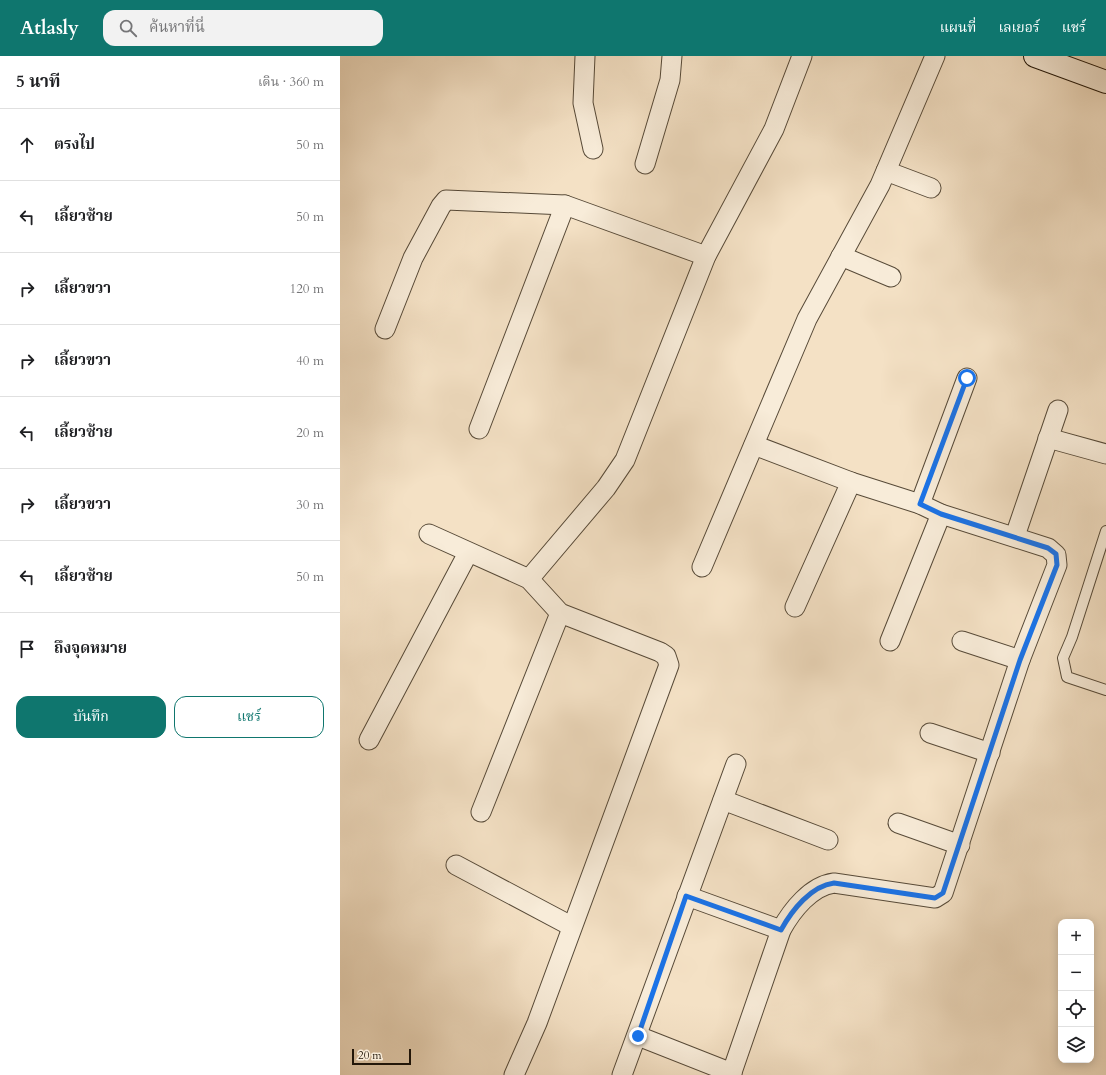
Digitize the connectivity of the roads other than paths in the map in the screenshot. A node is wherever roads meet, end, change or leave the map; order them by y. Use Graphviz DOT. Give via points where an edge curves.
graph roads {
  1 [pos="585,56"];
  2 [pos="672,56"];
  3 [pos="802,56"];
  4 [pos="935,56"];
  5 [pos="1035,56"];
  6 [pos="1106,82"];
  7 [pos="593,149"];
  8 [pos="645,164"];
  9 [pos="886,171"];
  10 [pos="931,188"];
  11 [pos="565,205"];
  12 [pos="706,256"];
  13 [pos="841,256"];
  14 [pos="891,277"];
  15 [pos="386,329"];
  16 [pos="967,378"];
  17 [pos="1058,410"];
  18 [pos="479,429"];
  19 [pos="1048,438"];
  20 [pos="754,445"];
  21 [pos="1106,454"];
  22 [pos="851,482"];
  23 [pos="920,504"];
  24 [pos="941,514"];
  25 [pos="1106,531"];
  26 [pos="429,534"];
  27 [pos="1014,536"];
  28 [pos="468,553"];
  29 [pos="702,567"];
  30 [pos="529,579"];
  31 [pos="794,607"];
  32 [pos="560,613"];
  33 [pos="890,641"];
  34 [pos="962,641"];
  35 [pos="1020,660"];
  36 [pos="1106,690"];
  37 [pos="930,733"];
  38 [pos="369,740"];
  39 [pos="990,753"];
  40 [pos="736,764"];
  41 [pos="723,800"];
  42 [pos="481,812"];
  43 [pos="898,823"];
  44 [pos="828,840"];
  45 [pos="960,845"];
  46 [pos="456,865"];
  47 [pos="686,896"];
  48 [pos="571,926"];
  49 [pos="781,930"];
  50 [pos="638,1036"];
  51 [pos="732,1074"];
  52 [pos="514,1075"];
  53 [pos="622,1075"];
  1 -- 7 [label="street" via="584,103"];
  2 -- 8 [label="street" via="670,80"];
  3 -- 12 [label="street" via="774,129"];
  4 -- 9 [label="street"];
  5 -- 6 [label="street"];
  9 -- 10 [label="street"];
  9 -- 13 [label="street"];
  11 -- 12 [label="street"];
  11 -- 15 [label="street" via="446,200 440,206 413,258"];
  11 -- 18 [label="street"];
  12 -- 30 [label="street" via="625,460 606,488"];
  13 -- 14 [label="street"];
  13 -- 20 [label="street" via="807,319"];
  16 -- 23 [label="street"];
  17 -- 19 [label="street"];
  19 -- 21 [label="street"];
  19 -- 27 [label="street"];
  20 -- 22 [label="street"];
  20 -- 29 [label="street"];
  22 -- 23 [label="street"];
  22 -- 31 [label="street"];
  23 -- 24 [label="street"];
  24 -- 27 [label="street"];
  24 -- 33 [label="street"];
  25 -- 36 [label="lane" via="1063,658 1067,677"];
  26 -- 28 [label="street"];
  27 -- 35 [label="street" via="1048,548 1056,554 1057,565"];
  28 -- 30 [label="street"];
  28 -- 38 [label="street"];
  30 -- 32 [label="street"];
  32 -- 42 [label="street"];
  32 -- 48 [label="street" via="660,652 666,656 669,664"];
  34 -- 35 [label="street"];
  35 -- 39 [label="street"];
  37 -- 39 [label="street"];
  39 -- 45 [label="street"];
  40 -- 41 [label="street"];
  41 -- 44 [label="street"];
  41 -- 47 [label="street"];
  43 -- 45 [label="street"];
  45 -- 49 [label="street" via="943,893 939,897 834,883 824,885 804,899 790,914"];
  46 -- 48 [label="street"];
  47 -- 49 [label="street"];
  47 -- 50 [label="street"];
  48 -- 52 [label="street" via="537,1023"];
  49 -- 51 [label="street"];
  50 -- 51 [label="street"];
  50 -- 53 [label="street"];
}
